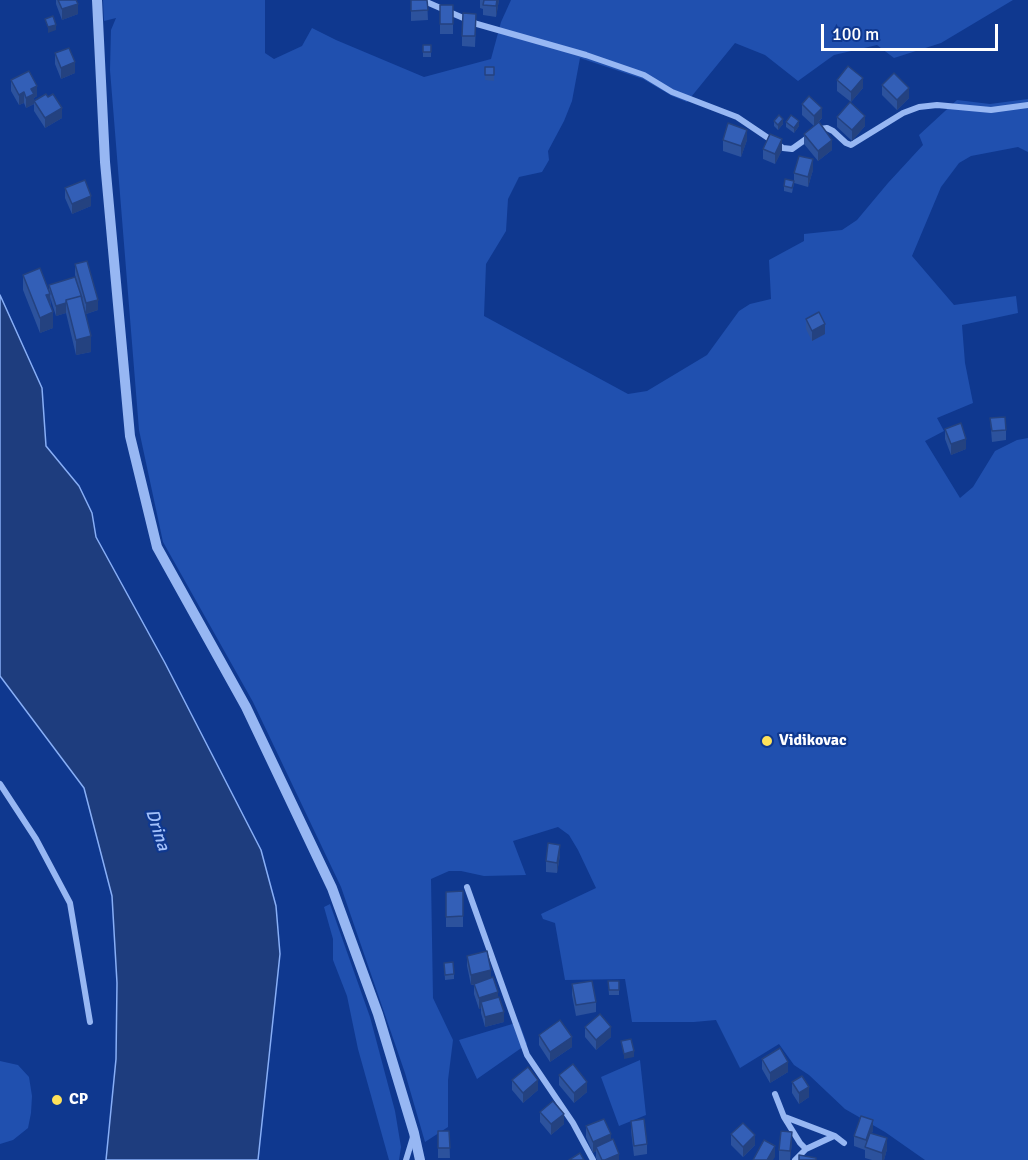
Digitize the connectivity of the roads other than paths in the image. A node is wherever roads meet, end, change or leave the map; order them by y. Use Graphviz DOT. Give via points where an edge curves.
graph roads {
  1 [pos="97,0"];
  2 [pos="422,0"];
  3 [pos="1028,105"];
  4 [pos="0,784"];
  5 [pos="467,887"];
  6 [pos="90,1022"];
  7 [pos="775,1094"];
  8 [pos="784,1117"];
  9 [pos="414,1133"];
  10 [pos="835,1136"];
  11 [pos="844,1143"];
  12 [pos="806,1149"];
  13 [pos="406,1160"];
  14 [pos="420,1160"];
  15 [pos="593,1160"];
  16 [pos="795,1160"];
  1 -- 9 [label="street" via="105,162 130,436 157,547 246,707 332,888 378,1014"];
  2 -- 3 [label="street" via="477,24 644,75 672,92 737,117 783,148 792,148 827,128 851,145 920,107 991,110"];
  4 -- 6 [label="street" via="36,839 70,903"];
  5 -- 15 [label="street" via="527,1055"];
  7 -- 8 [label="street"];
  8 -- 10 [label="street"];
  8 -- 12 [label="street"];
  9 -- 13 [label="street"];
  9 -- 14 [label="street"];
  10 -- 11 [label="street"];
  10 -- 12 [label="street"];
  12 -- 16 [label="street"];
}
